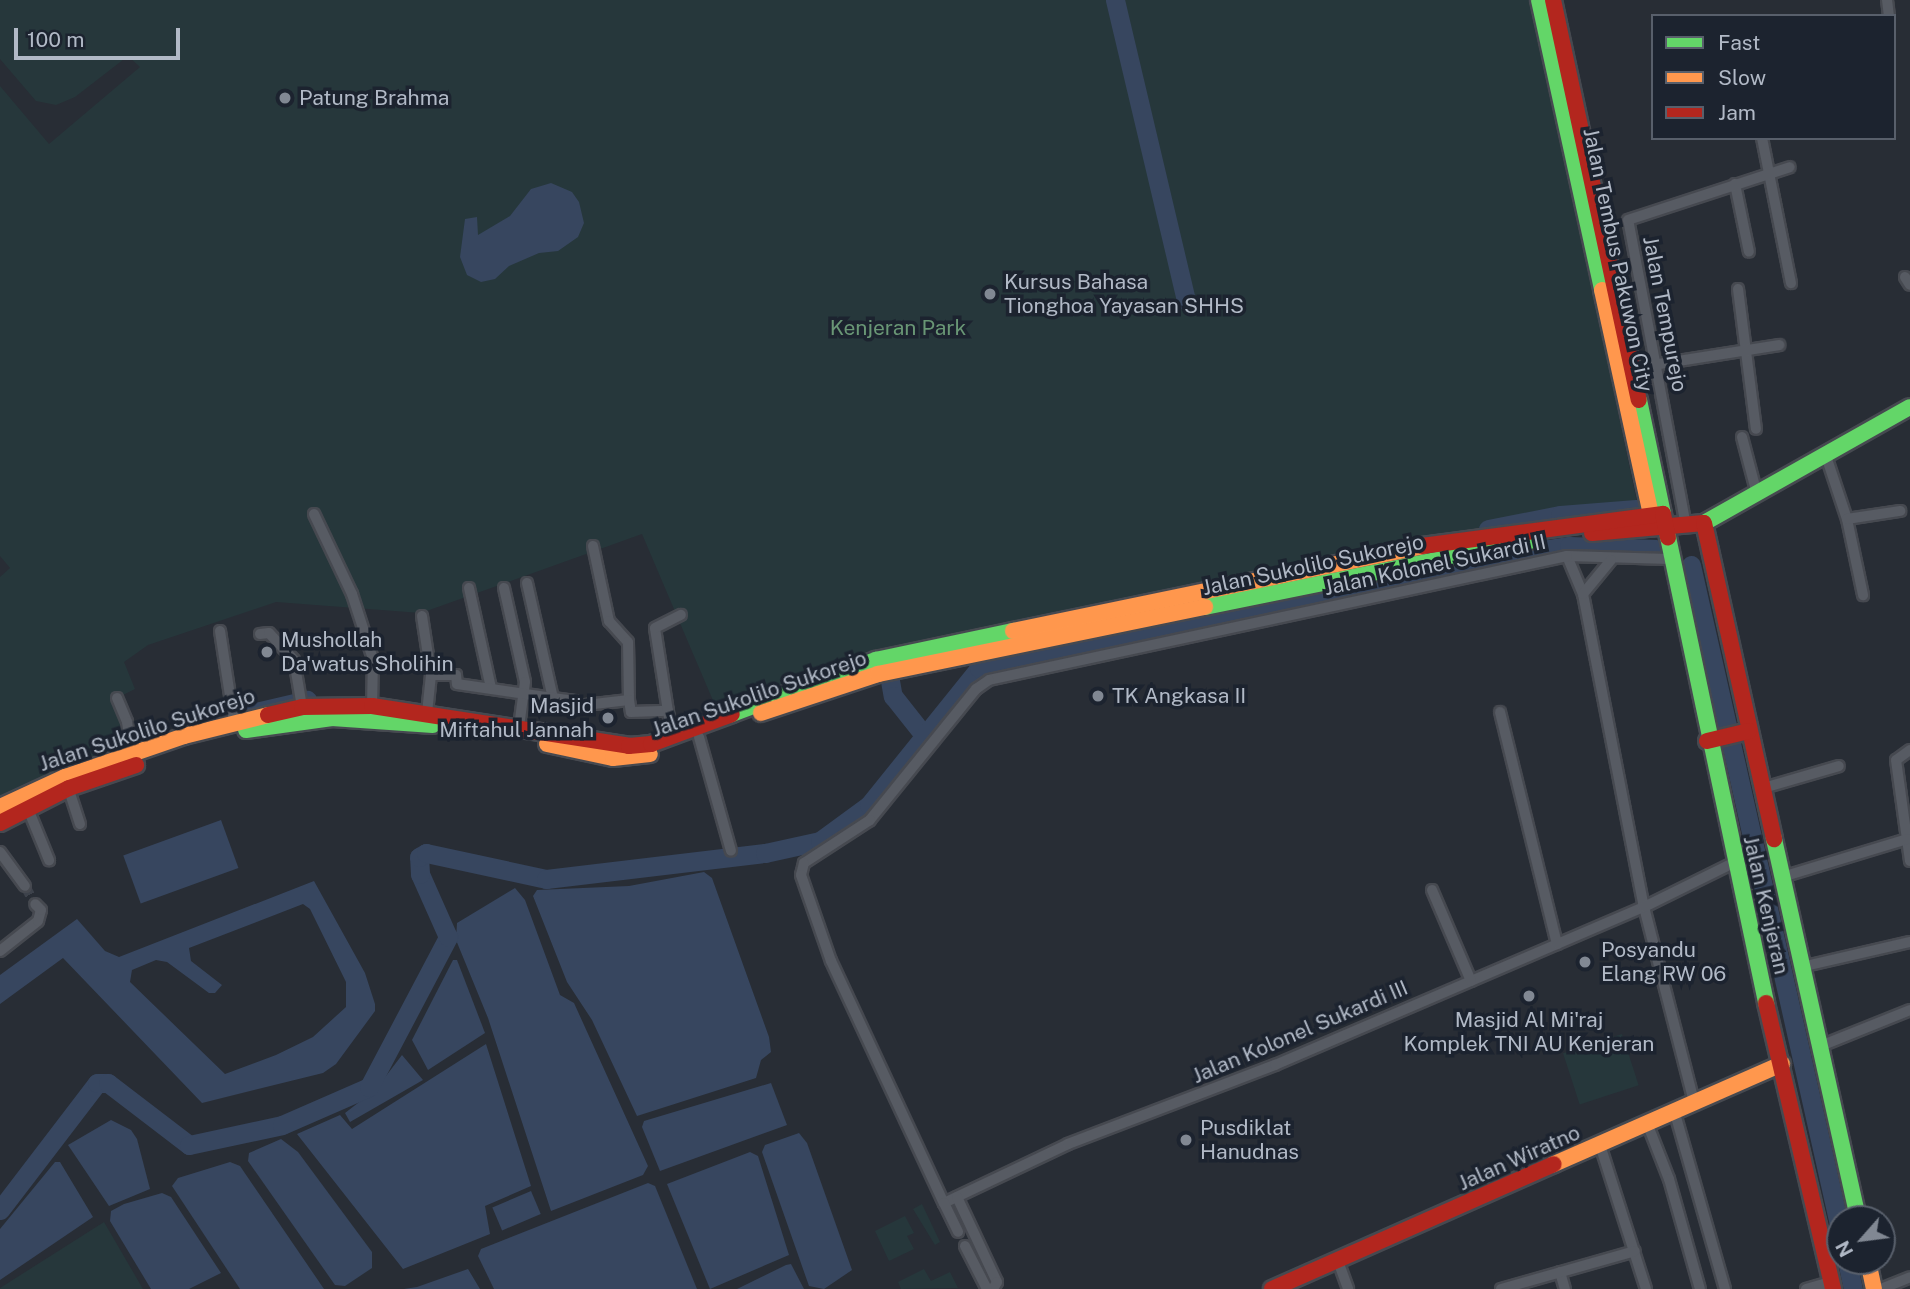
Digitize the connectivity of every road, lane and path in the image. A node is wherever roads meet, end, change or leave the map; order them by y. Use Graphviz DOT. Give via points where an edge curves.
graph roads {
  1 [pos="1539,0"];
  2 [pos="1553,0"];
  3 [pos="1762,140"];
  4 [pos="1790,167"];
  5 [pos="1768,173"];
  6 [pos="1735,184"];
  7 [pos="1749,252"];
  8 [pos="1791,283"];
  9 [pos="1738,289"];
  10 [pos="1779,345"];
  11 [pos="1745,348"];
  12 [pos="1653,365"];
  13 [pos="1910,407"];
  14 [pos="1756,429"];
  15 [pos="1742,437"];
  16 [pos="1826,456"];
  17 [pos="1757,494"];
  18 [pos="1900,511"];
  19 [pos="314,514"];
  20 [pos="1847,519"];
  21 [pos="1659,522"];
  22 [pos="1704,523"];
  23 [pos="1686,526"];
  24 [pos="593,546"];
  25 [pos="1567,556"];
  26 [pos="1670,559"];
  27 [pos="1611,560"];
  28 [pos="1348,562"];
  29 [pos="1352,579"];
  30 [pos="527,583"];
  31 [pos="504,587"];
  32 [pos="469,589"];
  33 [pos="1583,594"];
  34 [pos="1863,595"];
  35 [pos="681,615"];
  36 [pos="422,616"];
  37 [pos="220,631"];
  38 [pos="260,634"];
  39 [pos="924,658"];
  40 [pos="877,667"];
  41 [pos="431,675"];
  42 [pos="491,688"];
  43 [pos="525,693"];
  44 [pos="117,698"];
  45 [pos="553,698"];
  46 [pos="629,700"];
  47 [pos="302,705"];
  48 [pos="366,705"];
  49 [pos="427,711"];
  50 [pos="668,711"];
  51 [pos="1500,712"];
  52 [pos="234,719"];
  53 [pos="520,721"];
  54 [pos="1747,732"];
  55 [pos="672,733"];
  56 [pos="699,737"];
  57 [pos="1708,741"];
  58 [pos="652,749"];
  59 [pos="1905,752"];
  60 [pos="132,754"];
  61 [pos="1839,766"];
  62 [pos="67,783"];
  63 [pos="1760,789"];
  64 [pos="25,802"];
  65 [pos="0,807"];
  66 [pos="0,824"];
  67 [pos="80,824"];
  68 [pos="1907,839"];
  69 [pos="732,851"];
  70 [pos="0,852"];
  71 [pos="49,860"];
  72 [pos="1910,861"];
  73 [pos="1733,863"];
  74 [pos="1782,877"];
  75 [pos="25,886"];
  76 [pos="1432,890"];
  77 [pos="36,904"];
  78 [pos="1644,907"];
  79 [pos="1910,942"];
  80 [pos="1557,944"];
  81 [pos="0,951"];
  82 [pos="1801,967"];
  83 [pos="1471,981"];
  84 [pos="1910,1010"];
  85 [pos="1818,1047"];
  86 [pos="1782,1064"];
  87 [pos="1694,1102"];
  88 [pos="1674,1111"];
  89 [pos="1647,1123"];
  90 [pos="1600,1145"];
  91 [pos="957,1197"];
  92 [pos="944,1203"];
  93 [pos="1855,1205"];
  94 [pos="958,1232"];
  95 [pos="965,1246"];
  96 [pos="1635,1251"];
  97 [pos="1338,1261"];
  98 [pos="1560,1272"];
  99 [pos="1910,1277"];
  100 [pos="1832,1285"];
  101 [pos="986,1289"];
  102 [pos="993,1289"];
  103 [pos="1272,1289"];
  104 [pos="1348,1289"];
  105 [pos="1501,1289"];
  106 [pos="1565,1289"];
  107 [pos="1646,1289"];
  108 [pos="1700,1289"];
  109 [pos="1725,1289"];
  110 [pos="1806,1289"];
  111 [pos="1881,1289"];
  1 -- 21 [label="main road, Jalan Tembus Pakuwon City"];
  2 -- 21 [label="main road, Jalan Tembus Pakuwon City"];
  3 -- 5 [label="street"];
  4 -- 5 [label="street"];
  5 -- 6 [label="street"];
  5 -- 8 [label="street"];
  6 -- 7 [label="street"];
  6 -- 12 [label="street, Jalan Tempurejo" via="1628,220"];
  9 -- 11 [label="street"];
  10 -- 11 [label="street"];
  11 -- 12 [label="street"];
  11 -- 14 [label="street"];
  12 -- 23 [label="street, Jalan Tempurejo"];
  13 -- 16 [label="main road"];
  15 -- 17 [label="street"];
  16 -- 17 [label="main road"];
  16 -- 20 [label="street"];
  17 -- 22 [label="main road"];
  18 -- 20 [label="street"];
  19 -- 48 [label="street" via="373,659"];
  20 -- 34 [label="street"];
  21 -- 23 [label="main road"];
  21 -- 26 [label="main road, Jalan Kenjeran"];
  21 -- 28 [label="main road, Jalan Sukolilo Sukorejo" via="1462,538"];
  21 -- 29 [label="main road, Jalan Sukolilo Sukorejo" via="1496,546"];
  22 -- 23 [label="main road"];
  22 -- 54 [label="main road, Jalan Kenjeran"];
  24 -- 46 [label="street" via="609,621 628,642"];
  25 -- 27 [label="street, Jalan Kolonel Sukardi II"];
  25 -- 33 [label="street"];
  25 -- 92 [label="street, Jalan Kolonel Sukardi II" via="989,680 976,689 870,820 802,868 803,887 831,961"];
  26 -- 27 [label="street, Jalan Kolonel Sukardi II"];
  26 -- 57 [label="main road, Jalan Kenjeran"];
  27 -- 33 [label="street"];
  28 -- 29 [label="main road"];
  28 -- 39 [label="main road, Jalan Sukolilo Sukorejo"];
  29 -- 39 [label="main road, Jalan Sukolilo Sukorejo"];
  30 -- 45 [label="street"];
  31 -- 43 [label="street"];
  32 -- 42 [label="street"];
  33 -- 78 [label="street"];
  35 -- 50 [label="street" via="654,628"];
  36 -- 41 [label="street"];
  37 -- 52 [label="street"];
  38 -- 47 [label="street" via="269,633 294,660"];
  39 -- 40 [label="main road, Jalan Sukolilo Sukorejo"];
  40 -- 55 [label="main road, Jalan Sukolilo Sukorejo"];
  40 -- 56 [label="main road, Jalan Sukolilo Sukorejo"];
  41 -- 42 [label="street" via="456,675 457,684"];
  41 -- 49 [label="street"];
  42 -- 43 [label="street"];
  43 -- 45 [label="street"];
  43 -- 53 [label="street"];
  44 -- 60 [label="street"];
  45 -- 46 [label="street" via="575,701 577,706"];
  46 -- 50 [label="street" via="631,712"];
  47 -- 48 [label="main road, Jalan Sukolilo Sukorejo"];
  47 -- 52 [label="main road, Jalan Sukolilo Sukorejo"];
  48 -- 49 [label="main road, Jalan Sukolilo Sukorejo"];
  49 -- 53 [label="main road, Jalan Sukolilo Sukorejo"];
  49 -- 58 [label="main road, Jalan Sukolilo Sukorejo" via="613,758"];
  50 -- 55 [label="street"];
  51 -- 80 [label="street"];
  52 -- 60 [label="main road, Jalan Sukolilo Sukorejo" via="187,741"];
  53 -- 58 [label="main road, Jalan Sukolilo Sukorejo"];
  54 -- 57 [label="main road"];
  54 -- 63 [label="main road, Jalan Kenjeran"];
  55 -- 58 [label="main road, Jalan Sukolilo Sukorejo"];
  56 -- 58 [label="main road, Jalan Sukolilo Sukorejo"];
  56 -- 69 [label="street"];
  57 -- 73 [label="main road, Jalan Kenjeran"];
  59 -- 68 [label="street" via="1895,760"];
  60 -- 62 [label="main road, Jalan Sukolilo Sukorejo"];
  61 -- 63 [label="street"];
  62 -- 64 [label="main road, Jalan Sukolilo Sukorejo"];
  62 -- 67 [label="street"];
  63 -- 74 [label="main road, Jalan Kenjeran"];
  64 -- 65 [label="main road, Jalan Sukolilo Sukorejo"];
  64 -- 66 [label="main road, Jalan Sukolilo Sukorejo"];
  64 -- 71 [label="street"];
  68 -- 72 [label="street"];
  68 -- 74 [label="street"];
  70 -- 75 [label="street"];
  73 -- 78 [label="street, Jalan Kolonel Sukardi III"];
  73 -- 86 [label="main road, Jalan Kenjeran"];
  74 -- 82 [label="main road, Jalan Kenjeran"];
  76 -- 83 [label="street"];
  77 -- 81 [label="street" via="41,910 38,921"];
  78 -- 80 [label="street, Jalan Kolonel Sukardi III"];
  78 -- 87 [label="street"];
  79 -- 82 [label="street"];
  80 -- 83 [label="street, Jalan Kolonel Sukardi III"];
  82 -- 85 [label="main road, Jalan Kenjeran"];
  83 -- 91 [label="street, Jalan Kolonel Sukardi III" via="1275,1065 1068,1144"];
  84 -- 85 [label="street"];
  85 -- 93 [label="main road, Jalan Kenjeran"];
  86 -- 87 [label="main road, Jalan Wiratno"];
  86 -- 100 [label="main road, Jalan Kenjeran"];
  87 -- 88 [label="main road, Jalan Wiratno"];
  88 -- 89 [label="main road, Jalan Wiratno"];
  88 -- 109 [label="street"];
  89 -- 90 [label="main road, Jalan Wiratno"];
  89 -- 108 [label="street" via="1669,1179"];
  90 -- 96 [label="street"];
  90 -- 97 [label="main road, Jalan Wiratno"];
  91 -- 92 [label="street, Jalan Kolonel Sukardi III"];
  91 -- 102 [label="street" via="997,1282"];
  92 -- 94 [label="street"];
  95 -- 101 [label="street"];
  96 -- 98 [label="street"];
  96 -- 107 [label="street"];
  97 -- 103 [label="main road, Jalan Wiratno"];
  97 -- 104 [label="street"];
  98 -- 105 [label="street"];
  98 -- 106 [label="street"];
  99 -- 111 [label="street"];
  100 -- 110 [label="street"];
}
